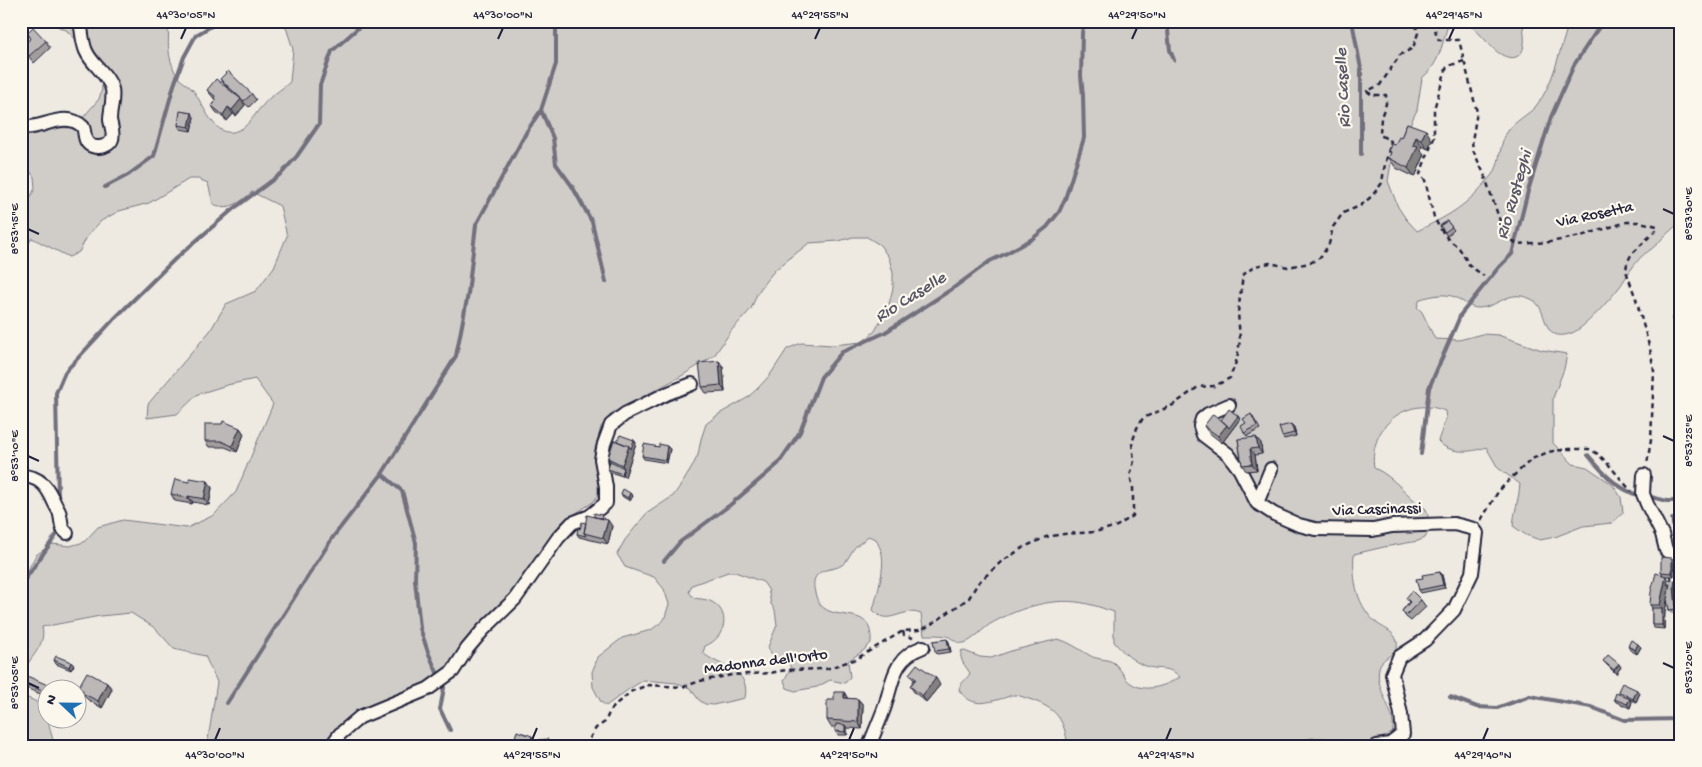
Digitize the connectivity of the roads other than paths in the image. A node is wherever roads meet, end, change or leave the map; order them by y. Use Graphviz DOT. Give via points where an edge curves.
graph roads {
  1 [pos="80,21"];
  2 [pos="21,127"];
  3 [pos="692,384"];
  4 [pos="1229,404"];
  5 [pos="1271,469"];
  6 [pos="1644,475"];
  7 [pos="21,476"];
  8 [pos="1258,503"];
  9 [pos="67,533"];
  10 [pos="1681,600"];
  11 [pos="923,647"];
  12 [pos="331,746"];
  13 [pos="869,746"];
  14 [pos="1377,746"];
  1 -- 2 [label="street" via="86,51 112,89 112,140 100,147 90,145 83,127 75,121 50,121"];
  3 -- 12 [label="street" via="625,414 611,425 601,458 606,503 590,516 572,523 558,538 515,599 483,630 453,671 428,689 360,717"];
  4 -- 8 [label="street, Via Cascinassi" via="1208,414 1200,426 1203,435 1228,454"];
  5 -- 8 [label="street"];
  6 -- 10 [label="street" via="1643,494 1666,550 1676,559"];
  7 -- 9 [label="street" via="38,479 48,489 60,515 62,528"];
  8 -- 14 [label="street, Via Cascinassi" via="1285,520 1315,529 1373,530 1392,526 1454,524 1474,529 1477,533 1472,573 1454,610 1425,640 1399,657 1392,674 1403,734 1390,744"];
  11 -- 13 [label="street" via="911,651 895,673"];
}
